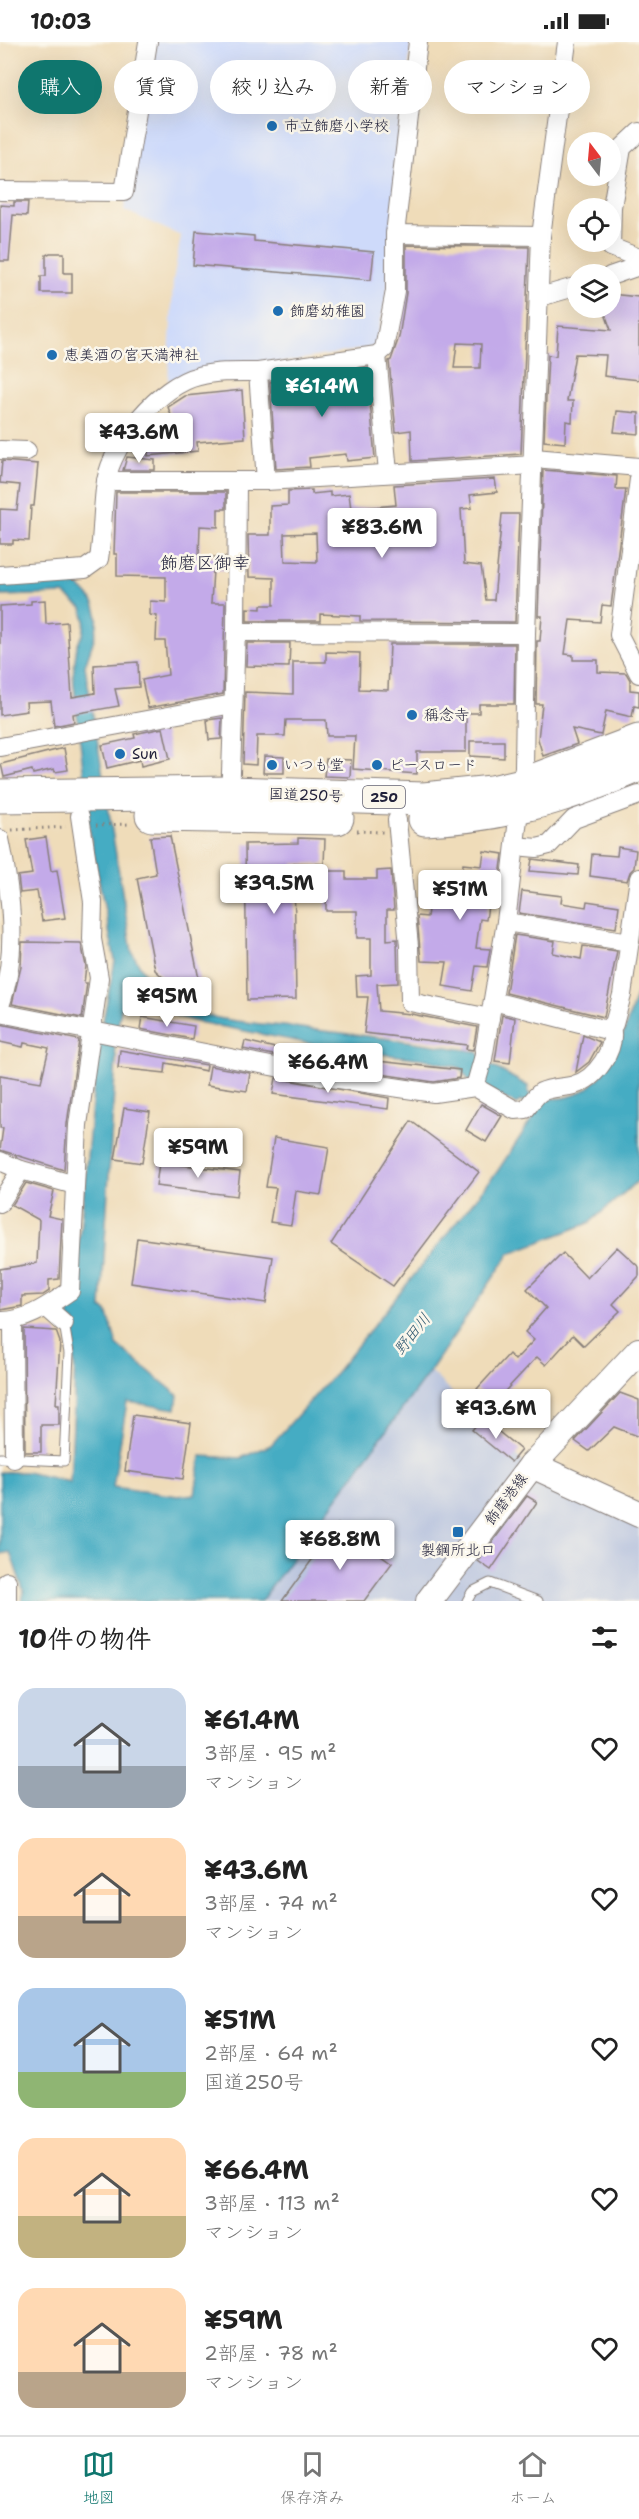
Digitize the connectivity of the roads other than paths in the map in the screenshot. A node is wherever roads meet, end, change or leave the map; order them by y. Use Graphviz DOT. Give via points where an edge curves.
graph roads {
  1 [pos="148,42"];
  2 [pos="418,42"];
  3 [pos="567,42"];
  4 [pos="639,132"];
  5 [pos="0,191"];
  6 [pos="395,234"];
  7 [pos="541,236"];
  8 [pos="639,258"];
  9 [pos="639,266"];
  10 [pos="621,272"];
  11 [pos="567,288"];
  12 [pos="540,297"];
  13 [pos="377,355"];
  14 [pos="258,372"];
  15 [pos="0,450"];
  16 [pos="27,451"];
  17 [pos="534,461"];
  18 [pos="639,467"];
  19 [pos="388,472"];
  20 [pos="639,479"];
  21 [pos="106,481"];
  22 [pos="237,481"];
  23 [pos="266,481"];
  24 [pos="0,575"];
  25 [pos="236,632"];
  26 [pos="525,633"];
  27 [pos="639,674"];
  28 [pos="233,704"];
  29 [pos="639,741"];
  30 [pos="0,747"];
  31 [pos="639,765"];
  32 [pos="639,795"];
  33 [pos="0,796"];
  34 [pos="520,797"];
  35 [pos="230,805"];
  36 [pos="79,812"];
  37 [pos="397,820"];
  38 [pos="4,829"];
  39 [pos="515,846"];
  40 [pos="639,878"];
  41 [pos="506,922"];
  42 [pos="630,942"];
  43 [pos="0,1006"];
  44 [pos="492,1009"];
  45 [pos="0,1013"];
  46 [pos="611,1026"];
  47 [pos="93,1031"];
  48 [pos="475,1087"];
  49 [pos="0,1161"];
  50 [pos="21,1170"];
  51 [pos="75,1185"];
  52 [pos="0,1203"];
  53 [pos="46,1307"];
  54 [pos="7,1321"];
  55 [pos="64,1323"];
  56 [pos="639,1351"];
  57 [pos="7,1459"];
  58 [pos="532,1465"];
  59 [pos="639,1514"];
  60 [pos="7,1581"];
  61 [pos="7,1601"];
  62 [pos="429,1601"];
  63 [pos="466,1601"];
  64 [pos="538,1601"];
  1 -- 5 [label="street" via="124,192"];
  2 -- 6 [label="street"];
  3 -- 7 [label="street"];
  4 -- 8 [label="street" via="622,148 612,207 611,247"];
  6 -- 7 [label="street"];
  6 -- 13 [label="street" via="395,291 390,326 384,349"];
  7 -- 12 [label="street"];
  9 -- 10 [label="street"];
  11 -- 12 [label="street"];
  12 -- 17 [label="street"];
  13 -- 14 [label="street"];
  13 -- 19 [label="street"];
  14 -- 21 [label="street" via="196,376 169,389 117,447"];
  14 -- 23 [label="street"];
  15 -- 16 [label="street"];
  17 -- 18 [label="street"];
  17 -- 19 [label="street"];
  17 -- 26 [label="street"];
  19 -- 23 [label="street"];
  20 -- 27 [label="street" via="619,635"];
  21 -- 22 [label="street"];
  21 -- 24 [label="street" via="99,559 85,569"];
  22 -- 23 [label="street"];
  22 -- 25 [label="street"];
  25 -- 26 [label="street"];
  25 -- 28 [label="street"];
  26 -- 34 [label="street"];
  28 -- 30 [label="street"];
  28 -- 35 [label="street"];
  29 -- 34 [label="highway, 国道250号 / 250"];
  31 -- 34 [label="highway, 国道250号 / 250" via="578,791"];
  32 -- 39 [label="street" via="574,819 549,845"];
  33 -- 36 [label="highway, 国道250号 / 250"];
  34 -- 35 [label="highway, 国道250号 / 250" via="492,792 424,799"];
  34 -- 37 [label="highway, 国道250号 / 250" via="471,818"];
  34 -- 39 [label="street"];
  35 -- 36 [label="highway, 国道250号 / 250"];
  35 -- 37 [label="highway, 国道250号 / 250"];
  36 -- 38 [label="highway, 国道250号 / 250"];
  36 -- 47 [label="street" via="93,902 92,939 99,978"];
  37 -- 44 [label="street" via="410,946 410,1002"];
  38 -- 43 [label="street" via="12,933"];
  39 -- 41 [label="street"];
  40 -- 42 [label="street"];
  41 -- 42 [label="street"];
  41 -- 44 [label="street"];
  42 -- 46 [label="street" via="622,995"];
  44 -- 46 [label="street" via="607,1029"];
  44 -- 48 [label="street"];
  45 -- 47 [label="street"];
  46 -- 48 [label="street" via="614,1037 590,1078 540,1092 526,1110 515,1110"];
  47 -- 48 [label="street" via="332,1078 434,1093"];
  47 -- 51 [label="street" via="82,1081"];
  49 -- 50 [label="street"];
  50 -- 51 [label="street"];
  50 -- 52 [label="street"];
  51 -- 53 [label="street" via="70,1291"];
  53 -- 54 [label="street"];
  53 -- 55 [label="street"];
  54 -- 57 [label="street"];
  55 -- 57 [label="lane" via="69,1353 64,1461"];
  56 -- 58 [label="main road, 飾磨港線"];
  58 -- 59 [label="main road"];
  58 -- 62 [label="main road, 飾磨港線"];
  60 -- 61 [label="street"];
  63 -- 64 [label="lane" via="472,1592 490,1583"];
}
